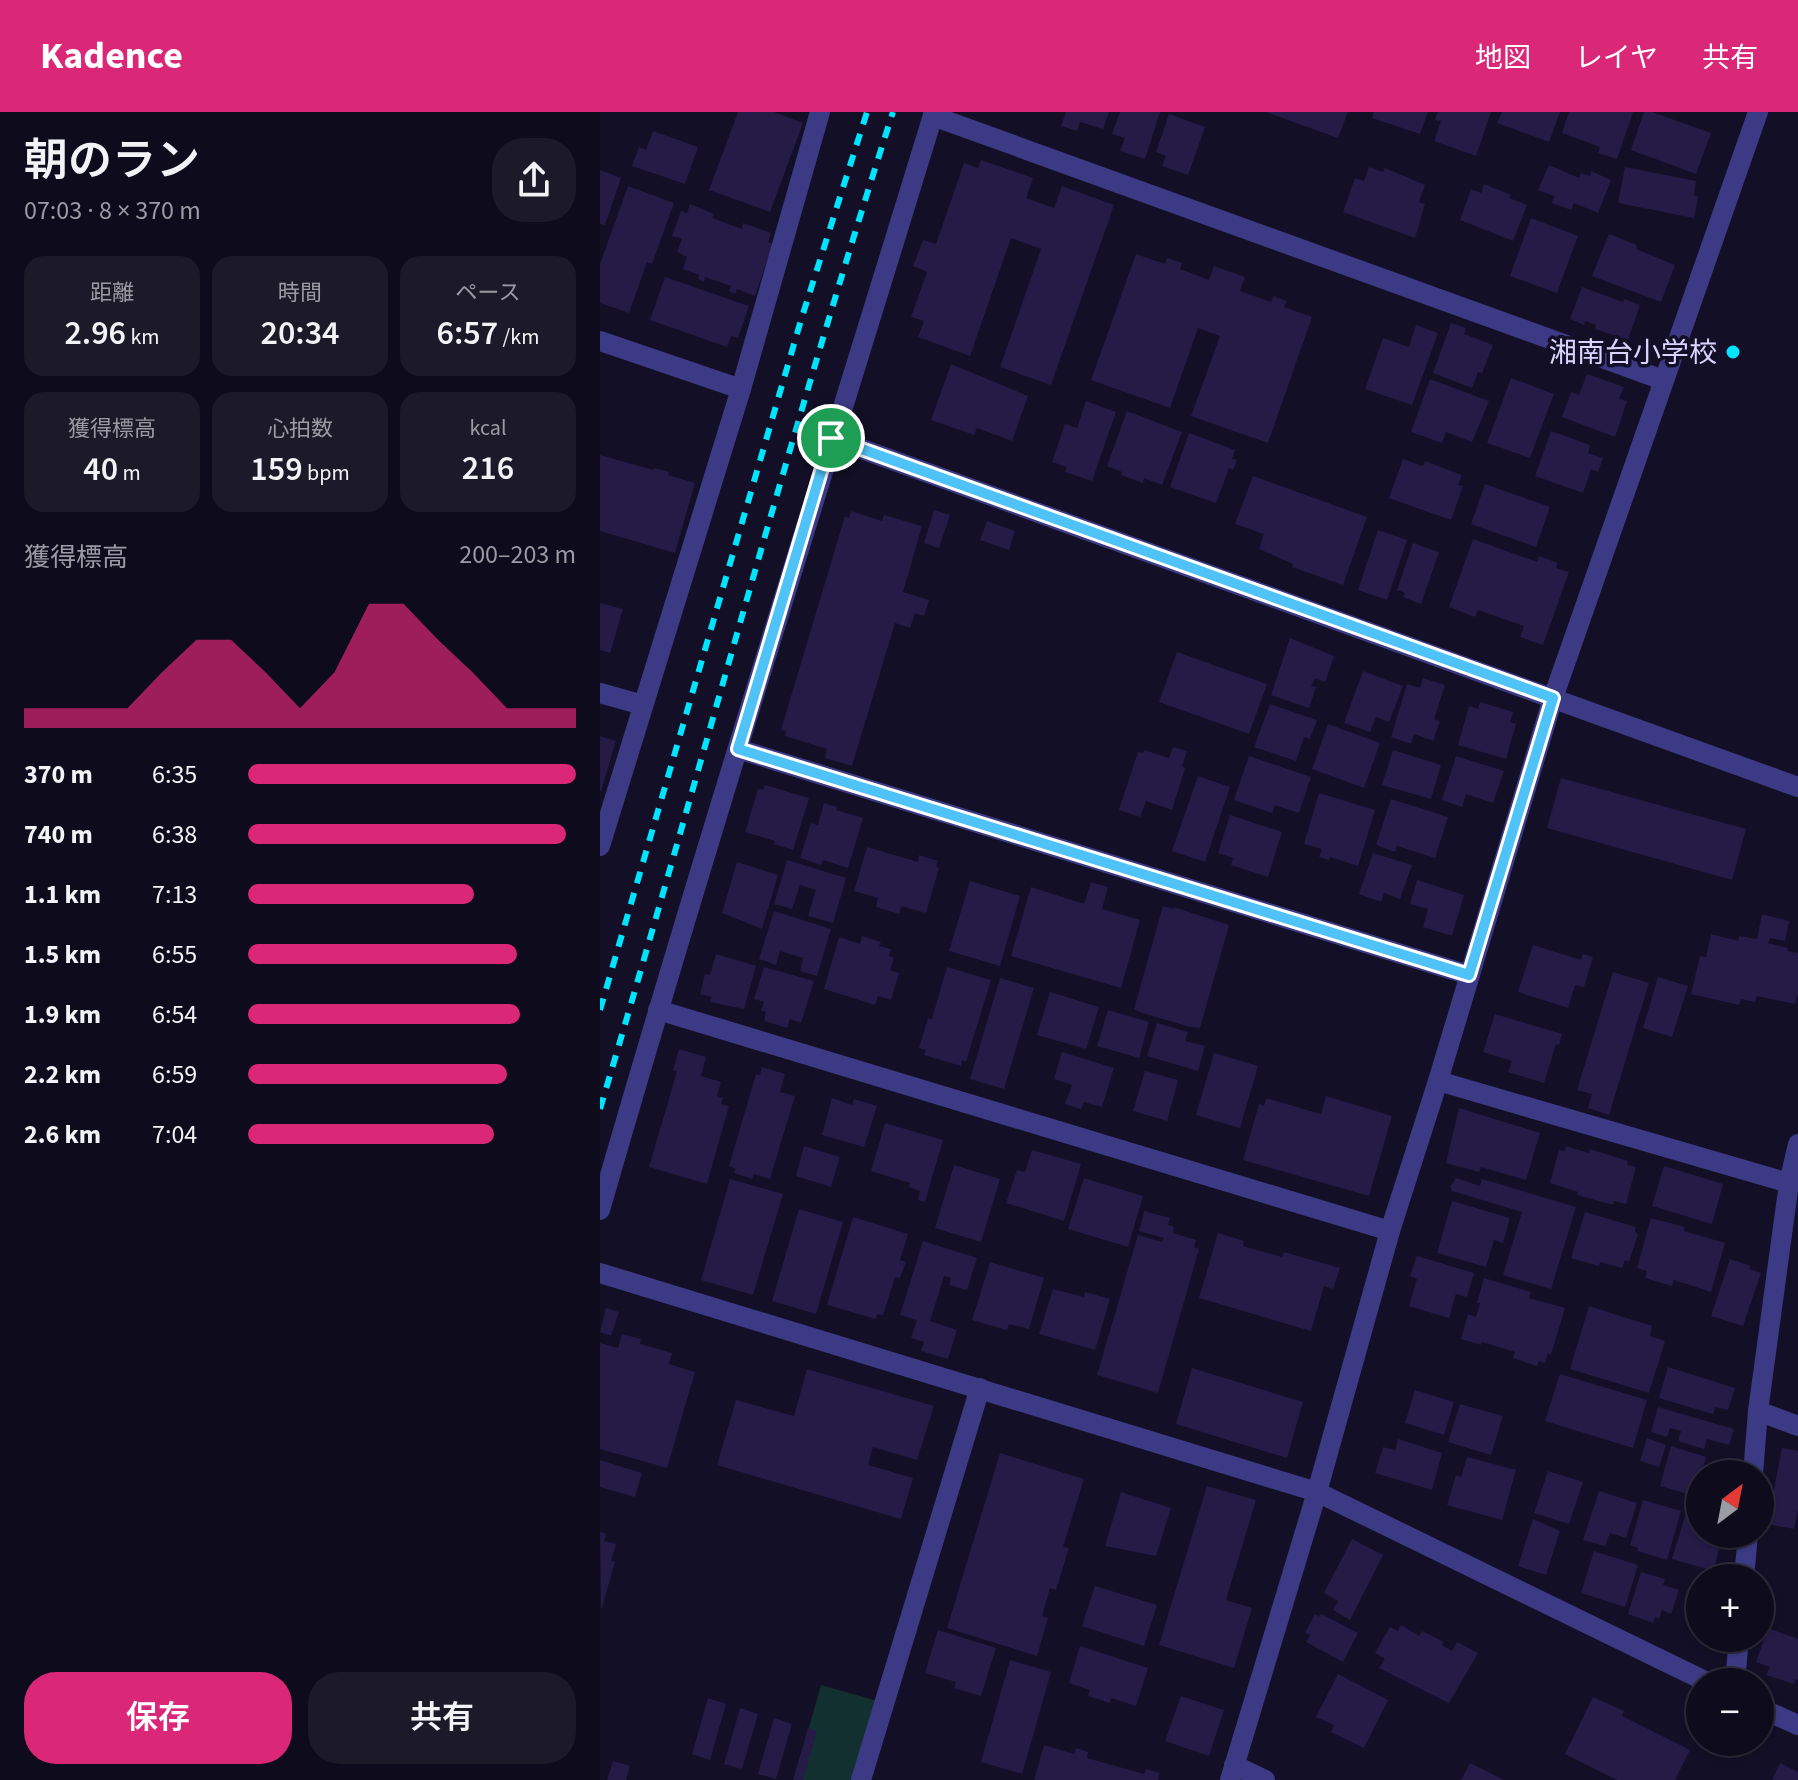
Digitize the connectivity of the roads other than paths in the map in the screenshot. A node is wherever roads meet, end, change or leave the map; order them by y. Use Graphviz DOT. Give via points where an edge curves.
graph roads {
  1 [pos="820,112"];
  2 [pos="933,114"];
  3 [pos="1750,114"];
  4 [pos="600,341"];
  5 [pos="1663,380"];
  6 [pos="741,389"];
  7 [pos="831,438"];
  8 [pos="600,693"];
  9 [pos="1553,698"];
  10 [pos="643,705"];
  11 [pos="738,749"];
  12 [pos="1798,787"];
  13 [pos="600,846"];
  14 [pos="1469,975"];
  15 [pos="658,1010"];
  16 [pos="1438,1081"];
  17 [pos="1798,1144"];
  18 [pos="1789,1183"];
  19 [pos="600,1210"];
  20 [pos="1390,1231"];
  21 [pos="600,1273"];
  22 [pos="980,1388"];
  23 [pos="1758,1411"];
  24 [pos="1798,1426"];
  25 [pos="1754,1460"];
  26 [pos="1317,1492"];
  27 [pos="1686,1672"];
  28 [pos="1774,1714"];
  29 [pos="1798,1725"];
  30 [pos="1232,1773"];
  31 [pos="861,1780"];
  32 [pos="1265,1780"];
  1 -- 6 [label="street"];
  2 -- 5 [label="street"];
  2 -- 7 [label="street"];
  3 -- 5 [label="street"];
  4 -- 6 [label="street"];
  5 -- 9 [label="street"];
  6 -- 10 [label="street"];
  7 -- 9 [label="street"];
  7 -- 11 [label="street"];
  8 -- 10 [label="street"];
  9 -- 12 [label="street"];
  9 -- 14 [label="street"];
  10 -- 13 [label="street"];
  11 -- 14 [label="street"];
  11 -- 15 [label="street"];
  14 -- 16 [label="street"];
  15 -- 19 [label="street"];
  15 -- 20 [label="street"];
  16 -- 18 [label="street"];
  16 -- 20 [label="street"];
  17 -- 18 [label="street"];
  18 -- 23 [label="street"];
  20 -- 26 [label="street"];
  21 -- 22 [label="street"];
  22 -- 26 [label="street"];
  22 -- 31 [label="street"];
  23 -- 24 [label="street"];
  23 -- 25 [label="street"];
  26 -- 27 [label="street"];
  26 -- 30 [label="street"];
  28 -- 29 [label="street"];
  30 -- 32 [label="street"];
}
